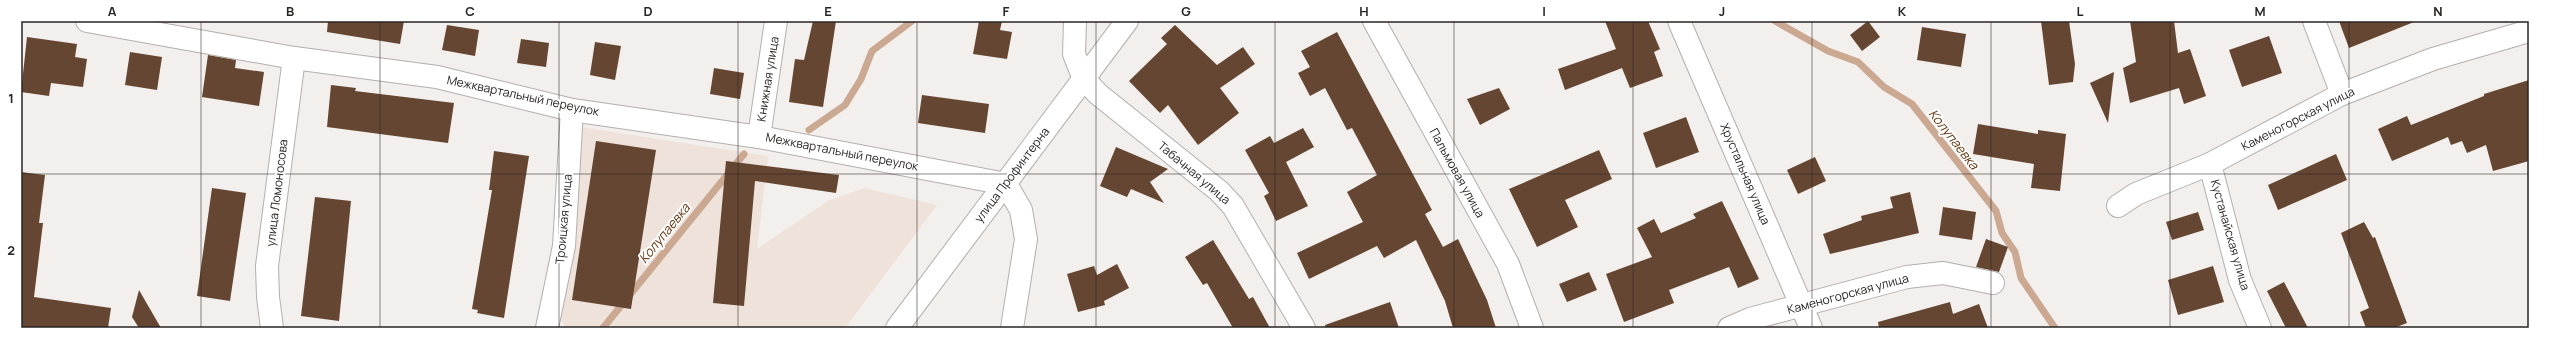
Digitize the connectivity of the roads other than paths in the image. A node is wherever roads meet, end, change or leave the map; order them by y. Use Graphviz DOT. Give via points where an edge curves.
graph roads {
  1 [pos="87,21"];
  2 [pos="776,21"];
  3 [pos="1074,21"];
  4 [pos="1127,21"];
  5 [pos="1374,21"];
  6 [pos="1679,21"];
  7 [pos="2314,21"];
  8 [pos="2529,31"];
  9 [pos="294,58"];
  10 [pos="1084,79"];
  11 [pos="2342,94"];
  12 [pos="572,110"];
  13 [pos="759,136"];
  14 [pos="2210,164"];
  15 [pos="1006,184"];
  16 [pos="2118,206"];
  17 [pos="1993,283"];
  18 [pos="1801,307"];
  19 [pos="272,328"];
  20 [pos="547,328"];
  21 [pos="897,328"];
  22 [pos="1012,328"];
  23 [pos="1304,328"];
  24 [pos="1532,328"];
  25 [pos="1729,328"];
  26 [pos="1811,328"];
  27 [pos="2260,328"];
  1 -- 9 [label="street, Межквартальный переулок"];
  2 -- 13 [label="street, Книжная улица"];
  3 -- 10 [label="street" via="1074,54"];
  4 -- 10 [label="street, улица Профинтерна"];
  5 -- 24 [label="street, Пальмовая улица" via="1508,264"];
  6 -- 18 [label="street, Хрустальная улица"];
  7 -- 11 [label="street"];
  8 -- 11 [label="street, Каменогорская улица" via="2433,59"];
  9 -- 12 [label="street, Межквартальный переулок" via="438,78"];
  9 -- 19 [label="street, улица Ломоносова" via="267,266"];
  10 -- 15 [label="street, улица Профинтерна"];
  10 -- 23 [label="street, Табачная улица" via="1098,94 1219,191 1233,206"];
  11 -- 14 [label="street, Каменогорская улица"];
  12 -- 13 [label="street, Межквартальный переулок"];
  12 -- 20 [label="street, Троицкая улица" via="564,246"];
  13 -- 15 [label="street, Межквартальный переулок"];
  14 -- 16 [label="street, Каменогорская улица" via="2136,194"];
  14 -- 27 [label="street, Кустанайская улица" via="2240,280"];
  15 -- 21 [label="street, улица Профинтерна"];
  15 -- 22 [label="street" via="1021,210 1026,239"];
  17 -- 18 [label="street, Каменогорская улица" via="1942,273 1906,277"];
  18 -- 25 [label="street, Каменогорская улица" via="1750,319"];
  18 -- 26 [label="street, Хрустальная улица"];
}
